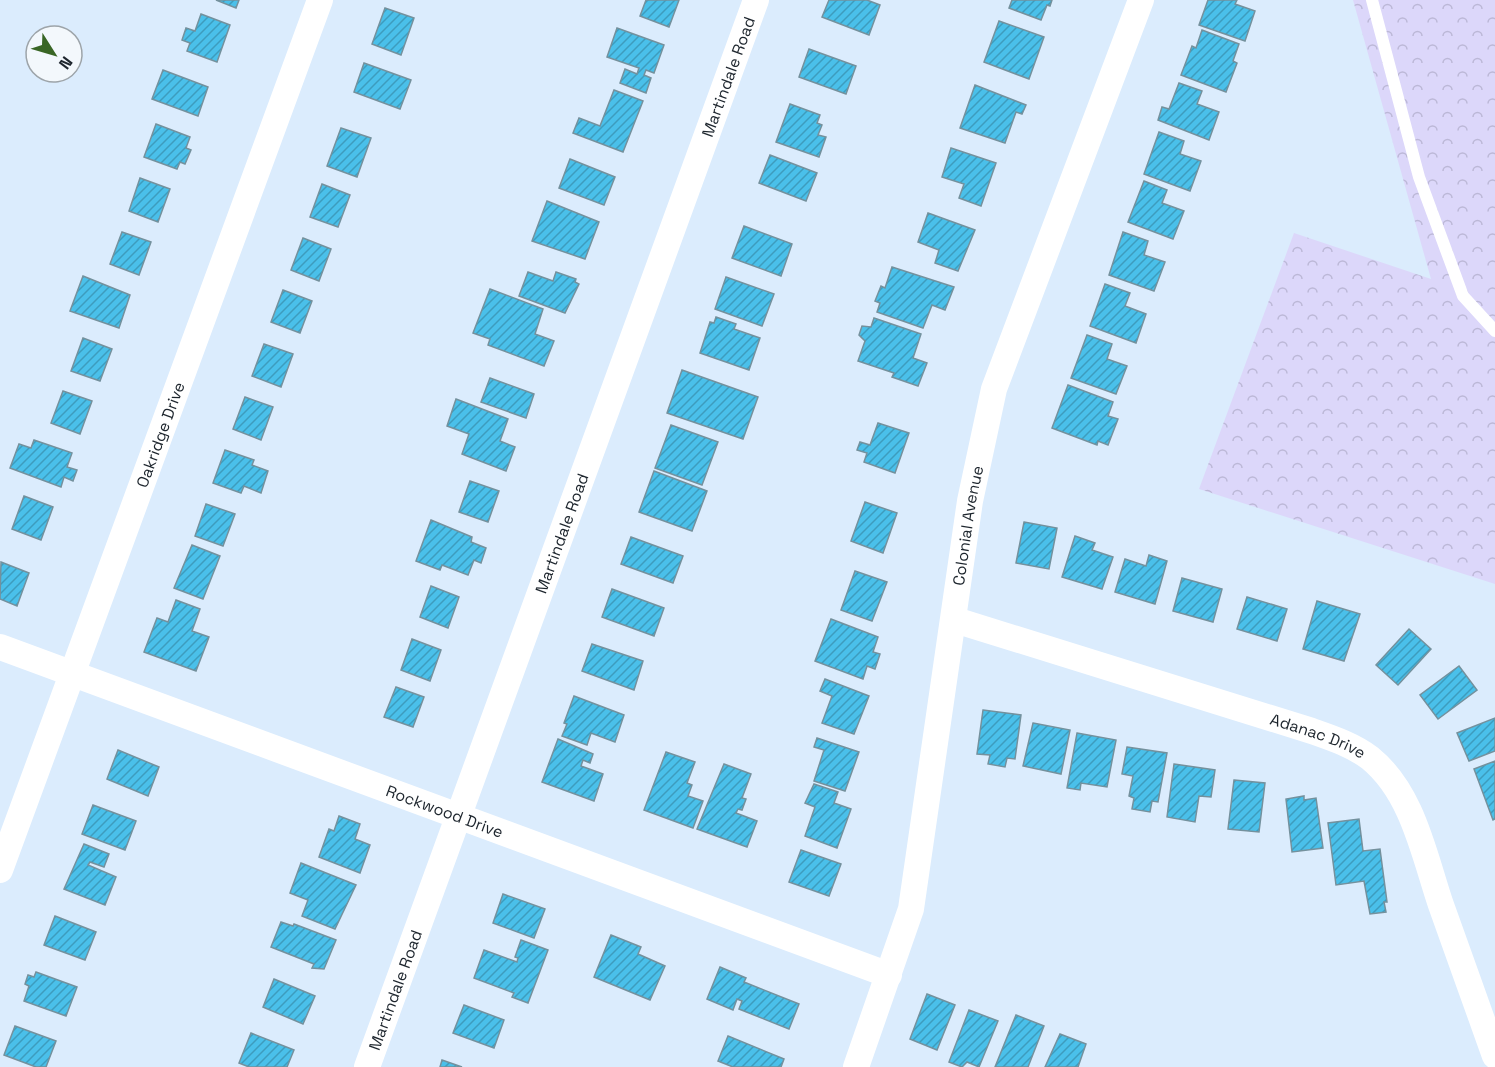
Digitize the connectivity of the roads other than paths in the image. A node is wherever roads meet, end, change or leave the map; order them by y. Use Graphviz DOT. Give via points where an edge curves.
graph roads {
  1 [pos="321,0"];
  2 [pos="756,0"];
  3 [pos="1141,0"];
  4 [pos="1372,0"];
  5 [pos="1495,331"];
  6 [pos="955,620"];
  7 [pos="0,647"];
  8 [pos="72,673"];
  9 [pos="459,816"];
  10 [pos="0,870"];
  11 [pos="889,975"];
  12 [pos="1495,1056"];
  13 [pos="367,1067"];
  14 [pos="856,1067"];
  1 -- 8 [label="street, Oakridge Drive"];
  2 -- 9 [label="street, Martindale Road"];
  3 -- 6 [label="street, Colonial Avenue" via="994,389 970,501"];
  4 -- 5 [label="lane" via="1419,177 1463,296"];
  6 -- 11 [label="street, Colonial Avenue" via="911,909"];
  6 -- 12 [label="street, Adanac Drive" via="1312,731 1345,743 1370,758 1418,829"];
  7 -- 8 [label="street, Rockwood Drive"];
  8 -- 9 [label="street, Rockwood Drive"];
  8 -- 10 [label="street, Oakridge Drive"];
  9 -- 11 [label="street, Rockwood Drive"];
  9 -- 13 [label="street, Martindale Road"];
  11 -- 14 [label="street, Colonial Avenue"];
}
